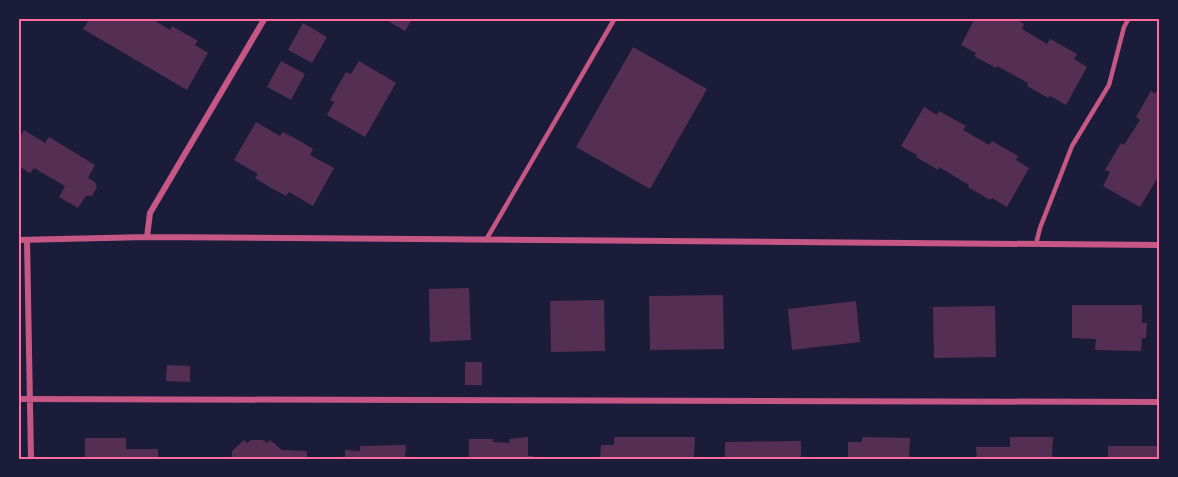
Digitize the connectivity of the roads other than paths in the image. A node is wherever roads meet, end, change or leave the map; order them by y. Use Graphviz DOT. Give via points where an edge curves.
graph roads {
  1 [pos="265,18"];
  2 [pos="615,18"];
  3 [pos="1129,18"];
  4 [pos="147,237"];
  5 [pos="18,240"];
  6 [pos="27,240"];
  7 [pos="486,240"];
  8 [pos="1036,244"];
  9 [pos="1160,245"];
  10 [pos="18,399"];
  11 [pos="30,399"];
  12 [pos="1160,402"];
  13 [pos="31,459"];
  1 -- 4 [label="street" via="150,213"];
  2 -- 7 [label="lane"];
  3 -- 8 [label="lane" via="1109,85 1072,146"];
  4 -- 6 [label="street"];
  4 -- 7 [label="street"];
  5 -- 6 [label="street"];
  6 -- 11 [label="street"];
  7 -- 8 [label="street"];
  8 -- 9 [label="street"];
  10 -- 11 [label="street"];
  11 -- 12 [label="street"];
  11 -- 13 [label="street"];
}
